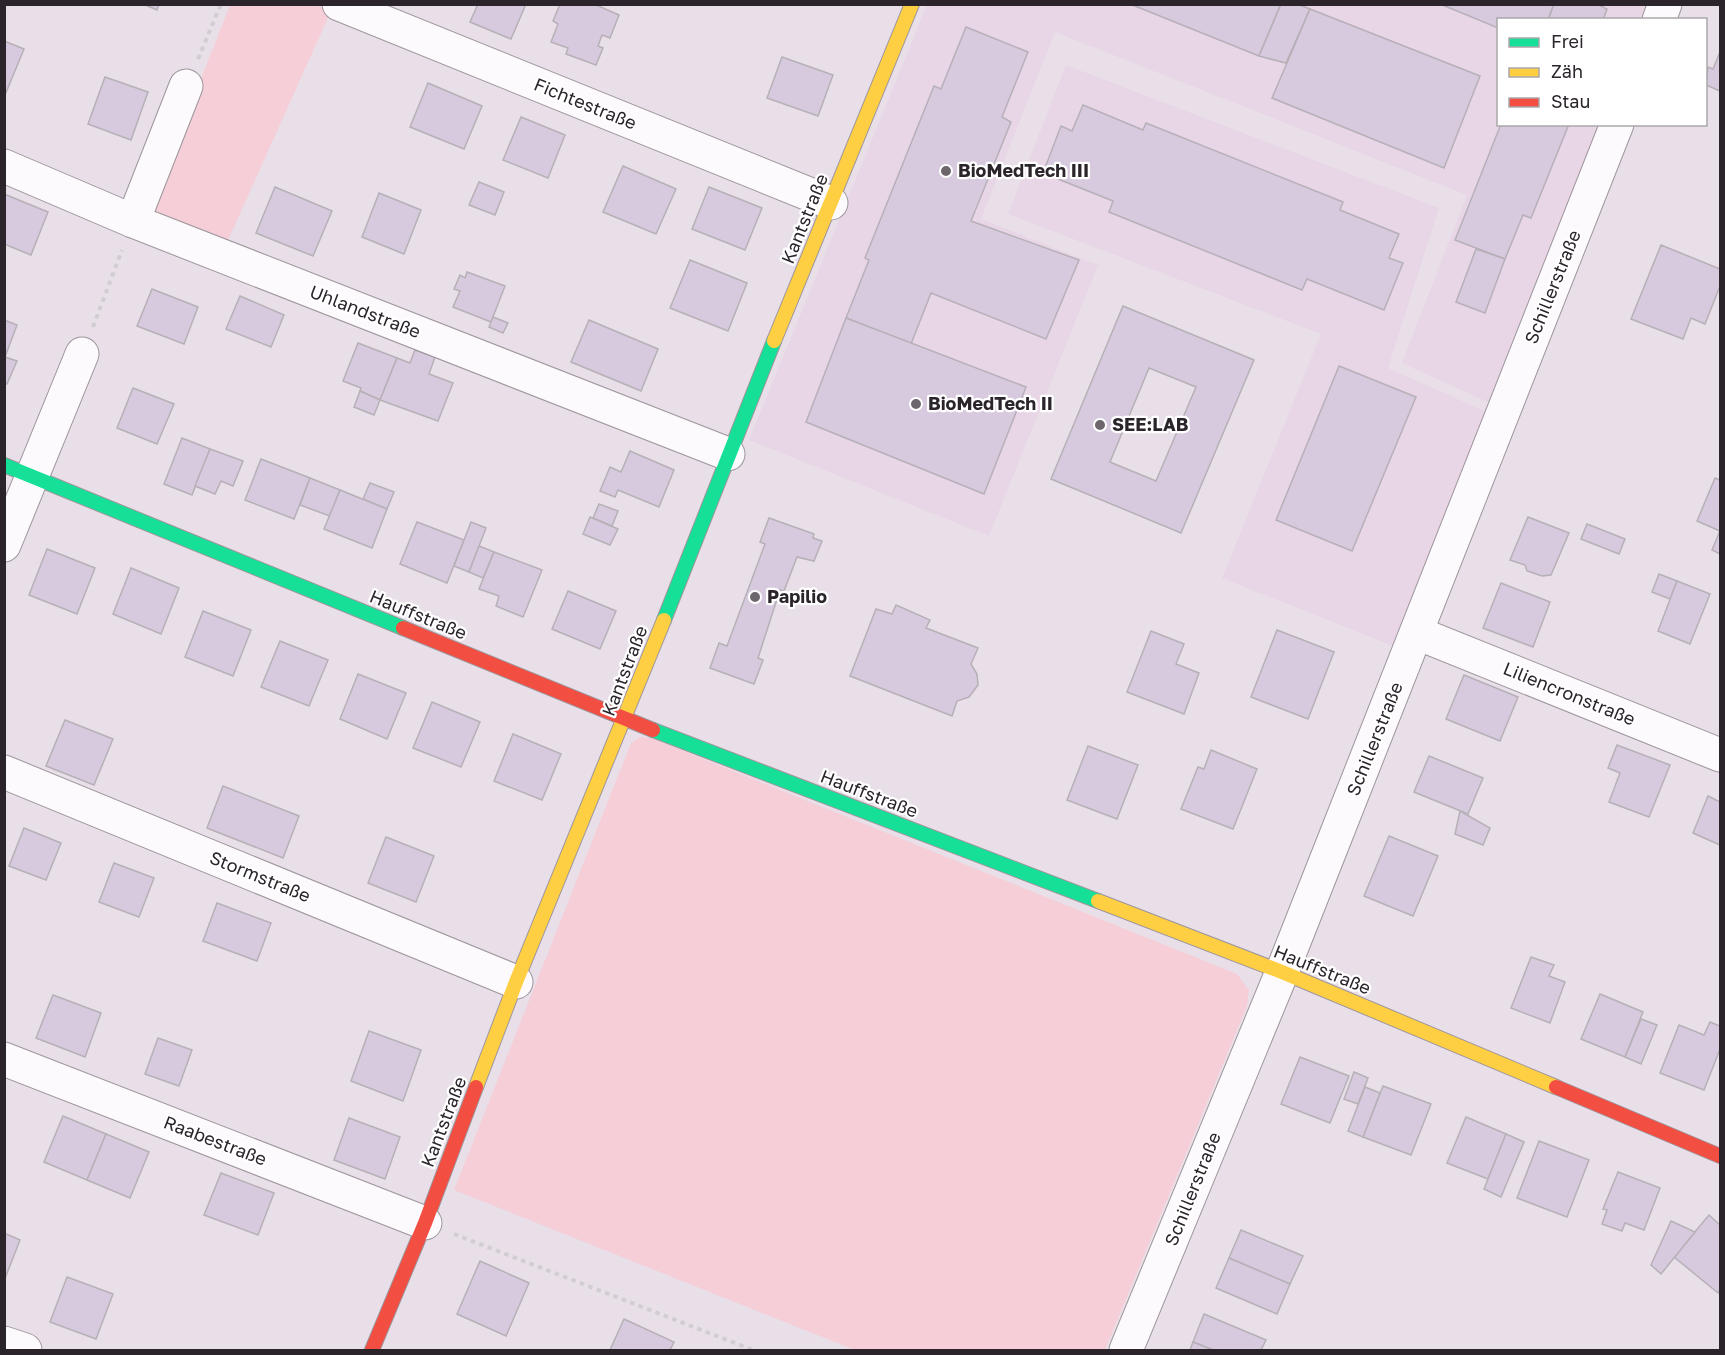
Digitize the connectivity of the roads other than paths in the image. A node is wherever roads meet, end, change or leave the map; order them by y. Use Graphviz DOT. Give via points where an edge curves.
graph roads {
  1 [pos="339,4"];
  2 [pos="912,4"];
  3 [pos="186,86"];
  4 [pos="1616,126"];
  5 [pos="4,166"];
  6 [pos="831,203"];
  7 [pos="134,221"];
  8 [pos="82,354"];
  9 [pos="728,454"];
  10 [pos="19,471"];
  11 [pos="4,545"];
  12 [pos="1417,633"];
  13 [pos="625,719"];
  14 [pos="1720,755"];
  15 [pos="4,772"];
  16 [pos="1281,972"];
  17 [pos="516,982"];
  18 [pos="4,1059"];
  19 [pos="1720,1156"];
  20 [pos="425,1223"];
  21 [pos="4,1343"];
  22 [pos="26,1350"];
  23 [pos="372,1350"];
  24 [pos="1126,1350"];
  1 -- 6 [label="street, Fichtestraße"];
  2 -- 6 [label="street, Kantstraße"];
  3 -- 7 [label="street"];
  4 -- 12 [label="street, Schillerstraße"];
  5 -- 7 [label="street, Uhlandstraße"];
  6 -- 9 [label="street, Kantstraße"];
  7 -- 9 [label="street, Uhlandstraße"];
  8 -- 10 [label="street"];
  9 -- 13 [label="street, Kantstraße"];
  10 -- 11 [label="street"];
  10 -- 13 [label="street, Hauffstraße"];
  12 -- 14 [label="street, Liliencronstraße"];
  12 -- 16 [label="street, Schillerstraße"];
  13 -- 16 [label="street, Hauffstraße"];
  13 -- 17 [label="street, Kantstraße"];
  15 -- 17 [label="street, Stormstraße"];
  16 -- 19 [label="street, Hauffstraße"];
  16 -- 24 [label="street, Schillerstraße"];
  17 -- 20 [label="street, Kantstraße"];
  18 -- 20 [label="street, Raabestraße"];
  20 -- 23 [label="street, Kantstraße"];
  21 -- 22 [label="street"];
}
